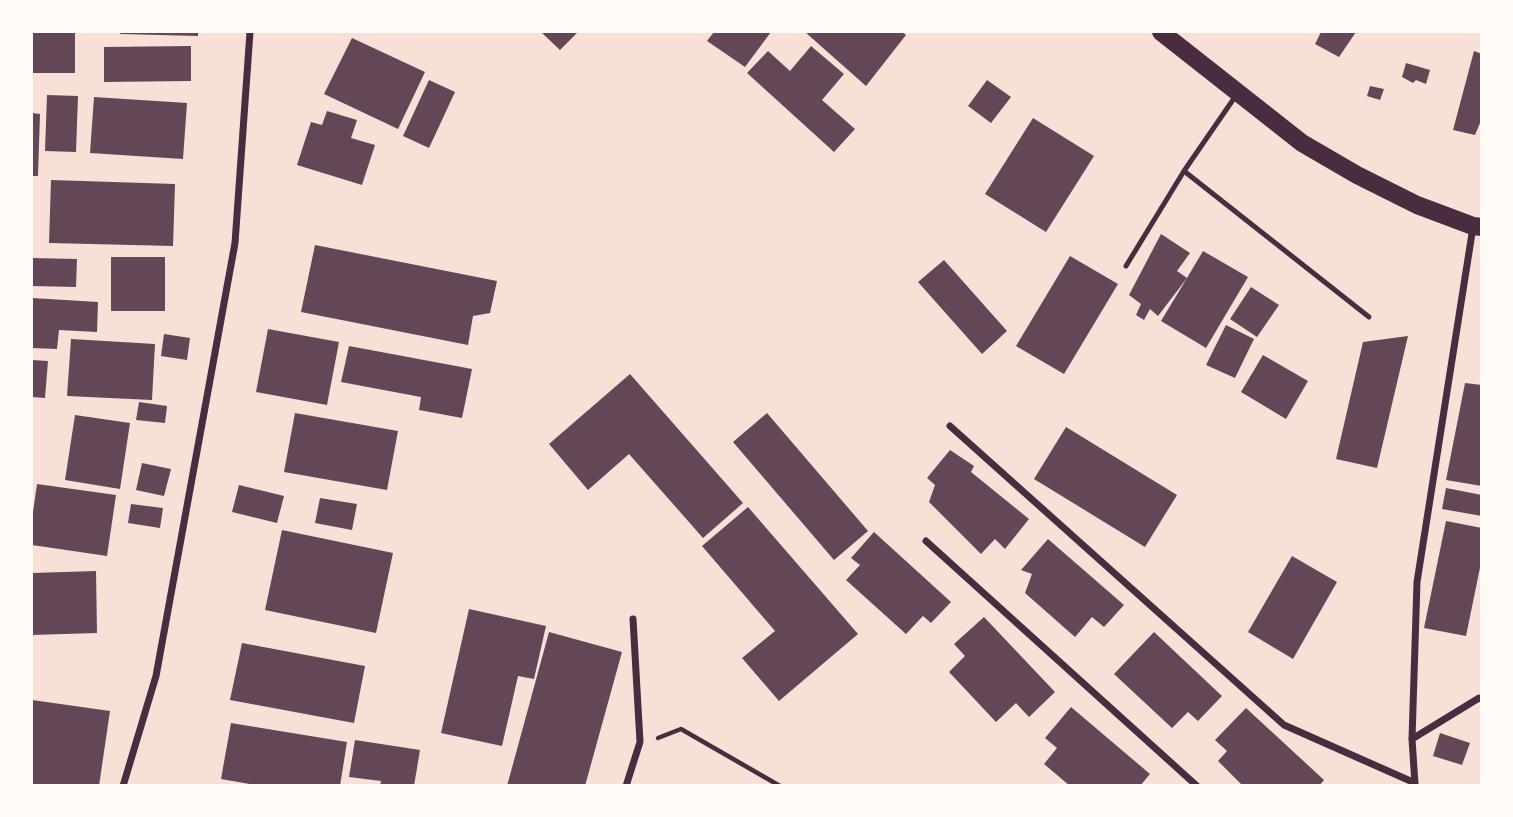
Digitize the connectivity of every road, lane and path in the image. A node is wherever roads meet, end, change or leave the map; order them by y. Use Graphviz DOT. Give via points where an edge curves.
graph roads {
  1 [pos="250,32"];
  2 [pos="1161,32"];
  3 [pos="1239,92"];
  4 [pos="1184,171"];
  5 [pos="1477,227"];
  6 [pos="1126,265"];
  7 [pos="1369,317"];
  8 [pos="950,426"];
  9 [pos="926,541"];
  10 [pos="633,620"];
  11 [pos="1482,699"];
  12 [pos="1412,739"];
  13 [pos="640,742"];
  14 [pos="1415,784"];
  15 [pos="122,786"];
  16 [pos="626,786"];
  17 [pos="780,786"];
  18 [pos="1197,786"];
  1 -- 15 [label="street" via="235,243 156,676"];
  2 -- 3 [label="main road"];
  3 -- 4 [label="lane"];
  3 -- 5 [label="main road" via="1302,143 1346,169 1417,205"];
  4 -- 6 [label="lane"];
  4 -- 7 [label="lane"];
  5 -- 12 [label="street" via="1417,582"];
  8 -- 14 [label="street" via="1284,725"];
  9 -- 18 [label="street"];
  10 -- 13 [label="street"];
  11 -- 12 [label="street"];
  12 -- 14 [label="street"];
  13 -- 16 [label="street"];
  13 -- 17 [label="path" via="681,729"];
}
